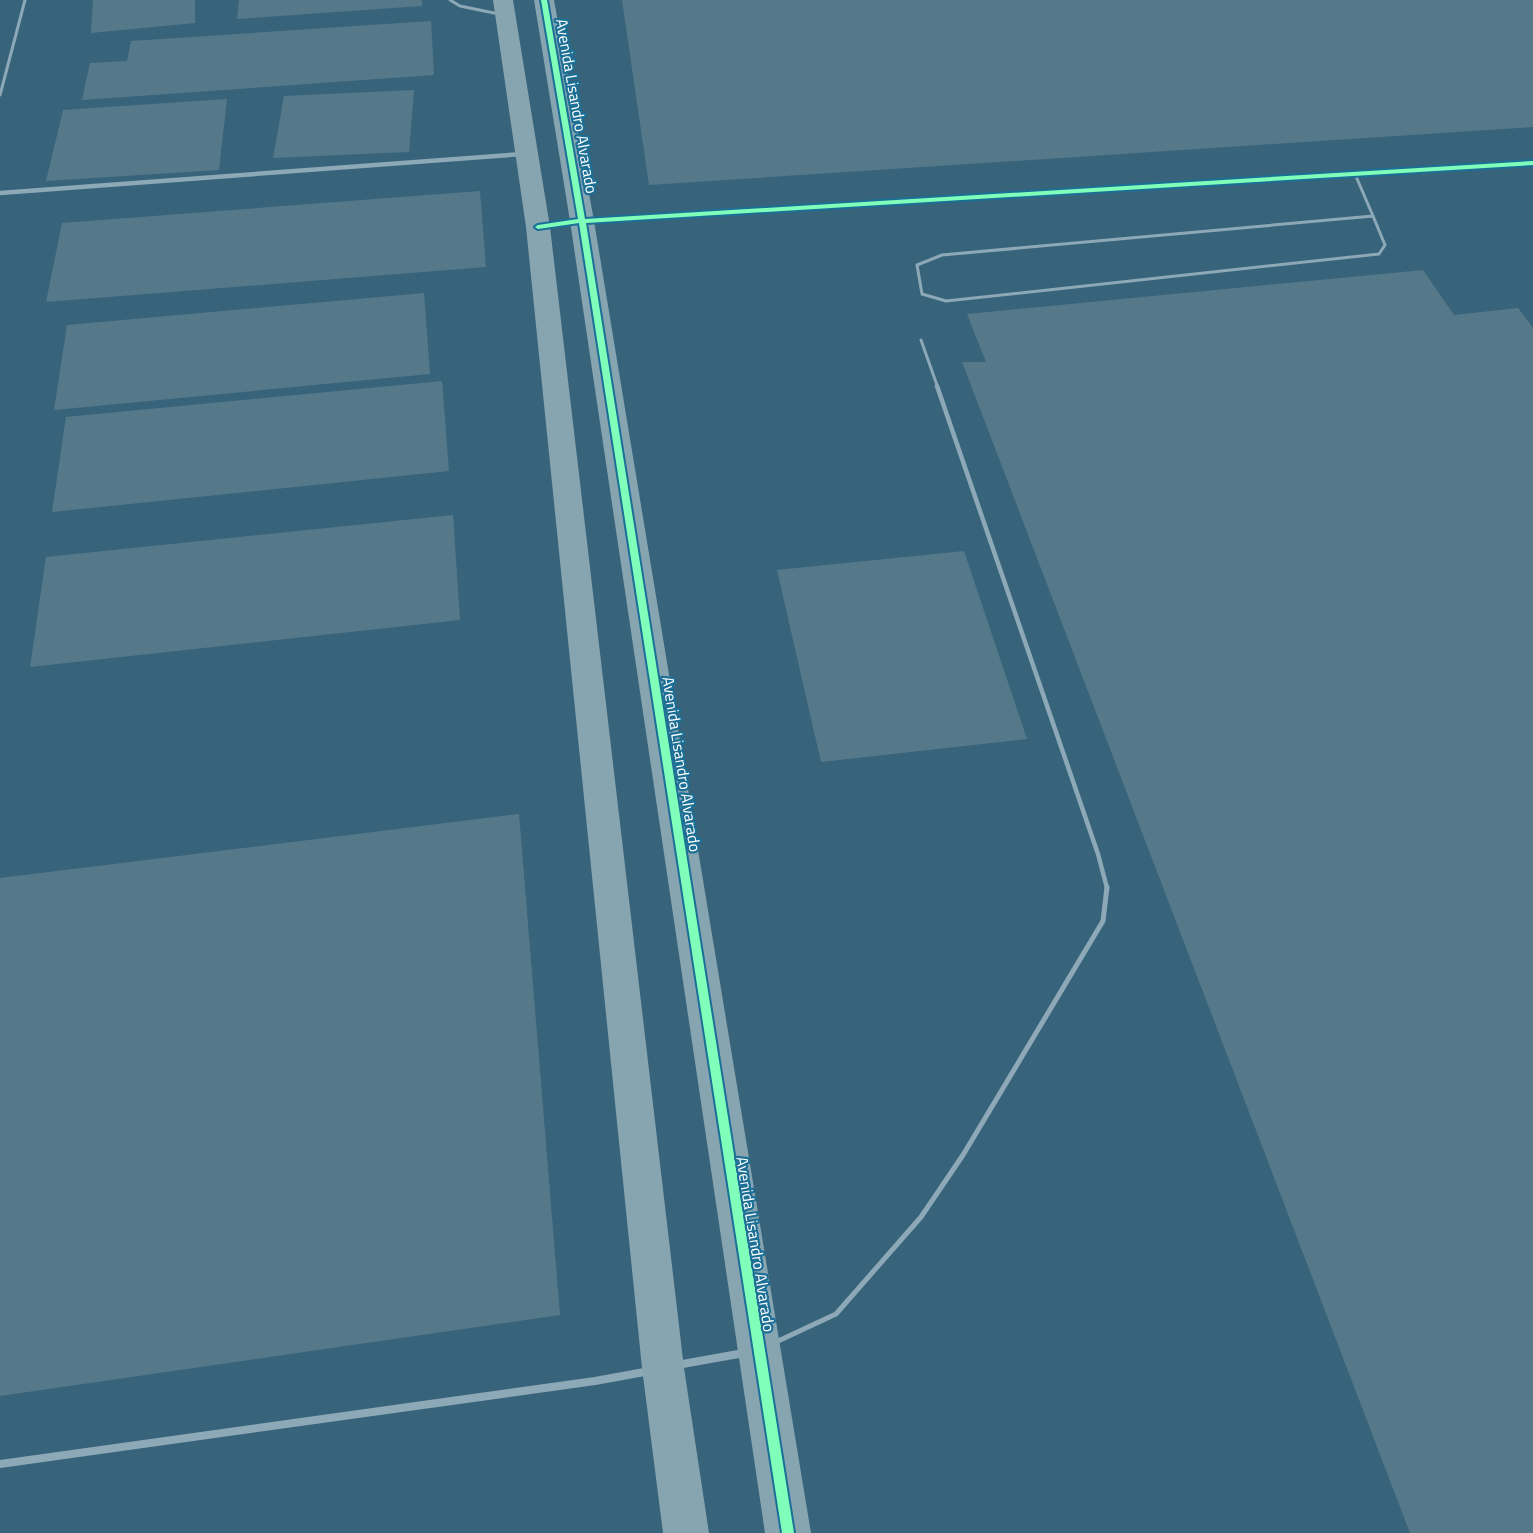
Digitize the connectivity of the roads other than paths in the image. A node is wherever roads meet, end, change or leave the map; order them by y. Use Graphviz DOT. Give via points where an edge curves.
graph roads {
  1 [pos="26,0"];
  2 [pos="450,0"];
  3 [pos="544,0"];
  4 [pos="504,8"];
  5 [pos="0,95"];
  6 [pos="525,154"];
  7 [pos="1533,163"];
  8 [pos="1355,174"];
  9 [pos="0,193"];
  10 [pos="1373,216"];
  11 [pos="582,221"];
  12 [pos="538,227"];
  13 [pos="921,339"];
  14 [pos="758,1350"];
  15 [pos="663,1368"];
  16 [pos="0,1464"];
  17 [pos="686,1533"];
  18 [pos="788,1533"];
  1 -- 5 [label="lane"];
  2 -- 4 [label="lane" via="460,6"];
  3 -- 11 [label="street, Avenida Lisandro Alvarado"];
  4 -- 6 [label="street"];
  6 -- 9 [label="street"];
  6 -- 12 [label="street"];
  7 -- 8 [label="street"];
  8 -- 10 [label="lane"];
  8 -- 11 [label="street"];
  10 -- 10 [label="lane" via="1385,245 1379,254 1365,256 946,301 922,294 917,265 942,255"];
  11 -- 12 [label="street"];
  11 -- 14 [label="street, Avenida Lisandro Alvarado"];
  12 -- 15 [label="street"];
  13 -- 14 [label="lane" via="1108,891 1102,921 963,1155 921,1217 836,1314"];
  14 -- 15 [label="street"];
  14 -- 18 [label="street, Avenida Lisandro Alvarado"];
  15 -- 16 [label="street" via="595,1381"];
  15 -- 17 [label="street"];
}
